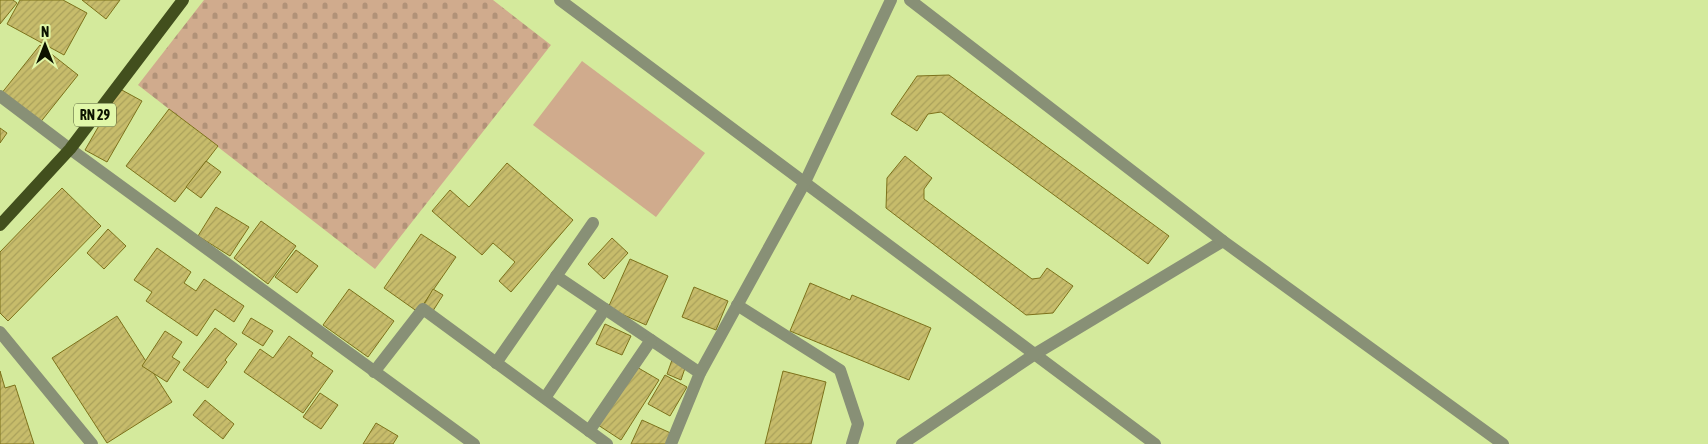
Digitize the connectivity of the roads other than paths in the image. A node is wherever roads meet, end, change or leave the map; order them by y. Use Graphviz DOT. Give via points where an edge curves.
graph roads {
  1 [pos="183,0"];
  2 [pos="560,0"];
  3 [pos="891,0"];
  4 [pos="910,0"];
  5 [pos="0,96"];
  6 [pos="70,149"];
  7 [pos="805,182"];
  8 [pos="593,223"];
  9 [pos="0,225"];
  10 [pos="1224,241"];
  11 [pos="556,276"];
  12 [pos="737,305"];
  13 [pos="605,309"];
  14 [pos="0,332"];
  15 [pos="651,340"];
  16 [pos="1035,354"];
  17 [pos="496,363"];
  18 [pos="374,372"];
  19 [pos="700,373"];
  20 [pos="545,398"];
  21 [pos="589,431"];
  22 [pos="92,444"];
  23 [pos="474,444"];
  24 [pos="607,444"];
  25 [pos="671,444"];
  26 [pos="852,444"];
  27 [pos="902,444"];
  28 [pos="1155,444"];
  29 [pos="1503,444"];
  1 -- 6 [label="main road, RN 29"];
  2 -- 7 [label="street"];
  3 -- 7 [label="street"];
  4 -- 10 [label="street"];
  5 -- 6 [label="street"];
  6 -- 9 [label="main road, RN 29"];
  6 -- 18 [label="street"];
  7 -- 12 [label="street"];
  7 -- 16 [label="street"];
  8 -- 11 [label="street"];
  10 -- 16 [label="street"];
  10 -- 29 [label="street"];
  11 -- 13 [label="street"];
  11 -- 17 [label="street"];
  12 -- 19 [label="street"];
  12 -- 26 [label="street" via="840,370 858,424"];
  13 -- 15 [label="street"];
  13 -- 20 [label="street"];
  14 -- 22 [label="street"];
  15 -- 19 [label="street"];
  15 -- 21 [label="street"];
  16 -- 27 [label="street"];
  16 -- 28 [label="street"];
  17 -- 18 [label="street" via="423,309"];
  17 -- 20 [label="street"];
  18 -- 23 [label="street"];
  19 -- 25 [label="street"];
  20 -- 21 [label="street"];
  21 -- 24 [label="street"];
}
